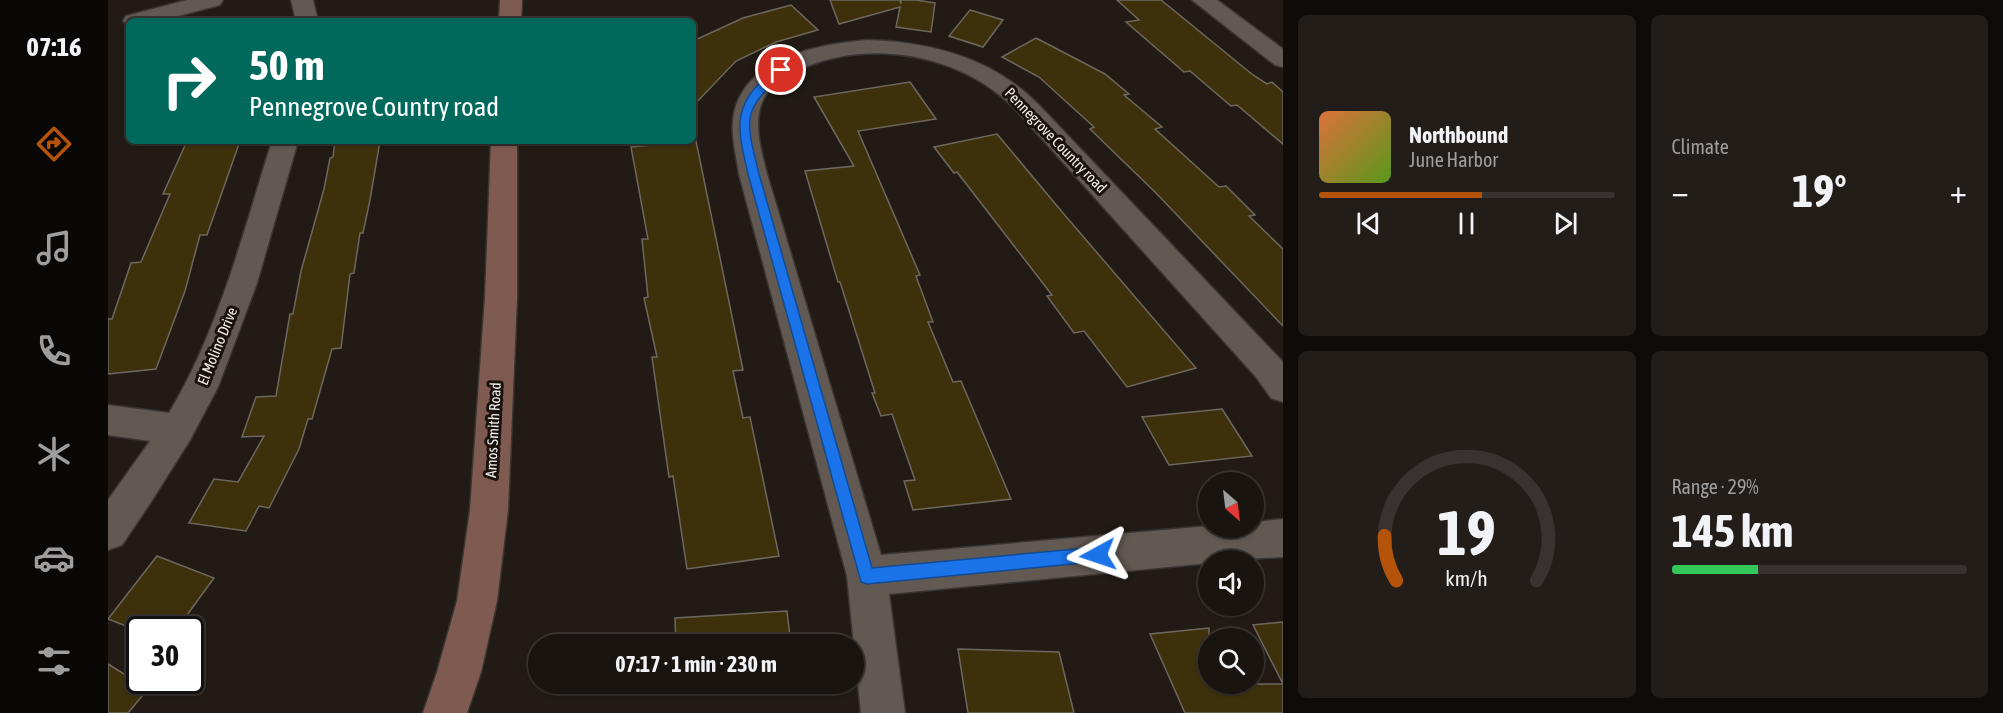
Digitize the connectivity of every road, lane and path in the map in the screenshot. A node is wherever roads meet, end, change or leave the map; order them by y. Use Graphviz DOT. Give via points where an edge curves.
graph roads {
  1 [pos="212,0"];
  2 [pos="302,0"];
  3 [pos="511,0"];
  4 [pos="1203,0"];
  5 [pos="145,18"];
  6 [pos="307,18"];
  7 [pos="510,18"];
  8 [pos="1283,60"];
  9 [pos="284,144"];
  10 [pos="504,144"];
  11 [pos="1283,388"];
  12 [pos="108,420"];
  13 [pos="176,429"];
  14 [pos="108,532"];
  15 [pos="1283,538"];
  16 [pos="867,576"];
  17 [pos="445,713"];
  18 [pos="883,713"];
  1 -- 5 [label="street"];
  2 -- 6 [label="street"];
  3 -- 7 [label="street"];
  4 -- 8 [label="street"];
  9 -- 13 [label="street, El Molino Drive" via="234,307 211,367"];
  10 -- 17 [label="street, Amos Smith Road" via="501,297 489,510 477,601"];
  11 -- 16 [label="street, Pennegrove Country road" via="1078,161 996,80 958,62 905,50 859,47 800,60 757,91 747,106 745,135"];
  12 -- 13 [label="street"];
  13 -- 14 [label="street, El Molino Drive"];
  15 -- 16 [label="street"];
  16 -- 18 [label="street, Pennegrove Country road"];
}
